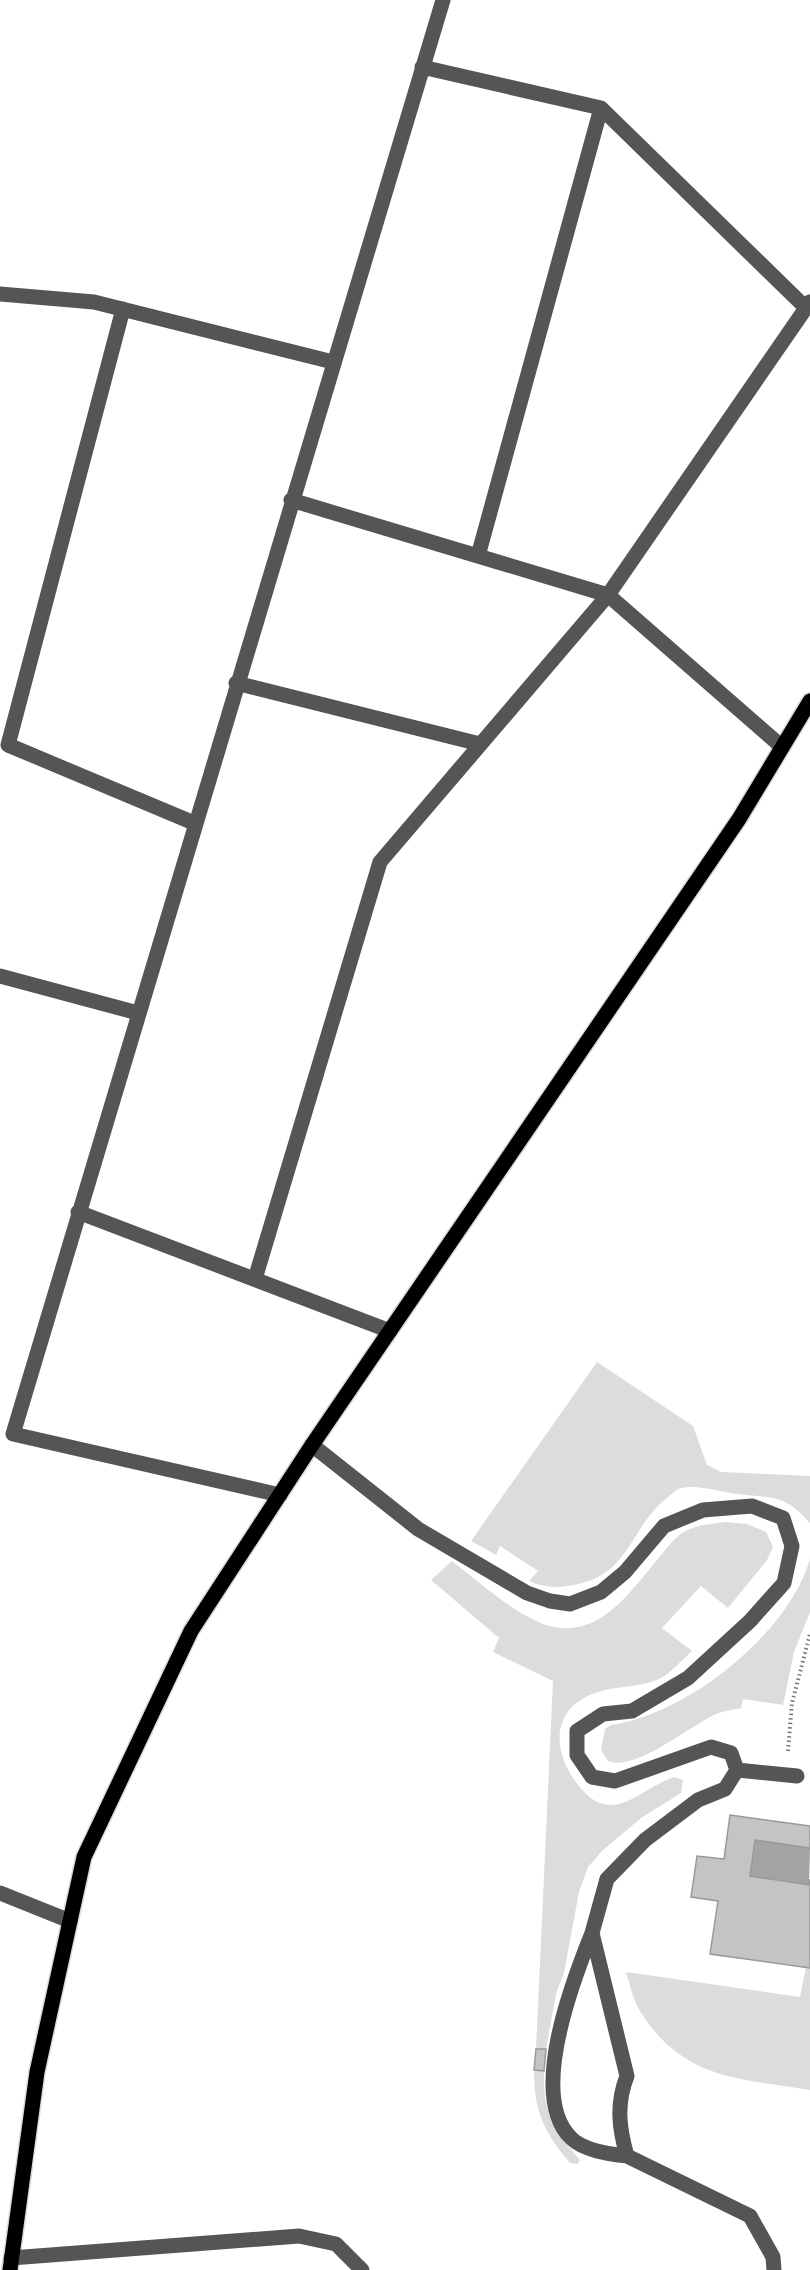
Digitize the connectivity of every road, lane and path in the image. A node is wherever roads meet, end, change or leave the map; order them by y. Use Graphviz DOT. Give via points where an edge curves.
graph roads {
  1 [pos="443,0"];
  2 [pos="423,68"];
  3 [pos="601,108"];
  4 [pos="0,294"];
  5 [pos="808,305"];
  6 [pos="123,309"];
  7 [pos="333,362"];
  8 [pos="291,500"];
  9 [pos="478,556"];
  10 [pos="608,595"];
  11 [pos="236,683"];
  12 [pos="810,701"];
  13 [pos="480,744"];
  14 [pos="782,747"];
  15 [pos="194,823"];
  16 [pos="0,976"];
  17 [pos="138,1013"];
  18 [pos="78,1212"];
  19 [pos="255,1279"];
  20 [pos="390,1331"];
  21 [pos="6,1432"];
  22 [pos="312,1445"];
  23 [pos="280,1495"];
  24 [pos="810,1634"];
  25 [pos="737,1770"];
  26 [pos="792,1776"];
  27 [pos="0,1893"];
  28 [pos="70,1921"];
  29 [pos="592,1933"];
  30 [pos="627,2156"];
  31 [pos="10,2264"];
  32 [pos="362,2270"];
  33 [pos="774,2270"];
  1 -- 2 [label="street"];
  2 -- 3 [label="street"];
  2 -- 7 [label="street"];
  3 -- 5 [label="street"];
  3 -- 9 [label="street"];
  4 -- 6 [label="street" via="94,302"];
  5 -- 10 [label="street"];
  6 -- 7 [label="street"];
  6 -- 15 [label="street" via="8,745"];
  7 -- 8 [label="street"];
  8 -- 9 [label="street"];
  8 -- 11 [label="street"];
  9 -- 10 [label="street"];
  10 -- 13 [label="street"];
  10 -- 14 [label="street"];
  11 -- 13 [label="street"];
  11 -- 15 [label="street"];
  12 -- 14 [label="main road"];
  13 -- 19 [label="street" via="380,862"];
  14 -- 20 [label="main road" via="739,819"];
  15 -- 17 [label="street"];
  16 -- 17 [label="street"];
  17 -- 18 [label="street"];
  18 -- 19 [label="street"];
  18 -- 21 [label="street"];
  19 -- 20 [label="street"];
  20 -- 22 [label="main road"];
  21 -- 23 [label="street"];
  22 -- 23 [label="main road"];
  22 -- 25 [label="street" via="418,1529 527,1593 550,1601 570,1604 601,1592 625,1572 664,1526 703,1510 752,1506 783,1518 792,1546 784,1583 750,1621 688,1677 632,1711 603,1714 577,1731 577,1755 592,1777 615,1781 711,1747 731,1754"];
  23 -- 28 [label="main road" via="191,1631 84,1857"];
  24 -- 26 [label="path" via="792,1703"];
  25 -- 26 [label="street"];
  25 -- 29 [label="street" via="725,1789 698,1800 645,1840 607,1879"];
  27 -- 28 [label="street"];
  28 -- 31 [label="main road" via="37,2072"];
  29 -- 30 [label="street" via="627,2076 620,2093 619,2128"];
  29 -- 30 [label="street" via="569,1989 556,2047 556,2118 572,2140"];
  30 -- 33 [label="street" via="750,2216 773,2258"];
  31 -- 32 [label="street" via="299,2236 336,2244"];
}
